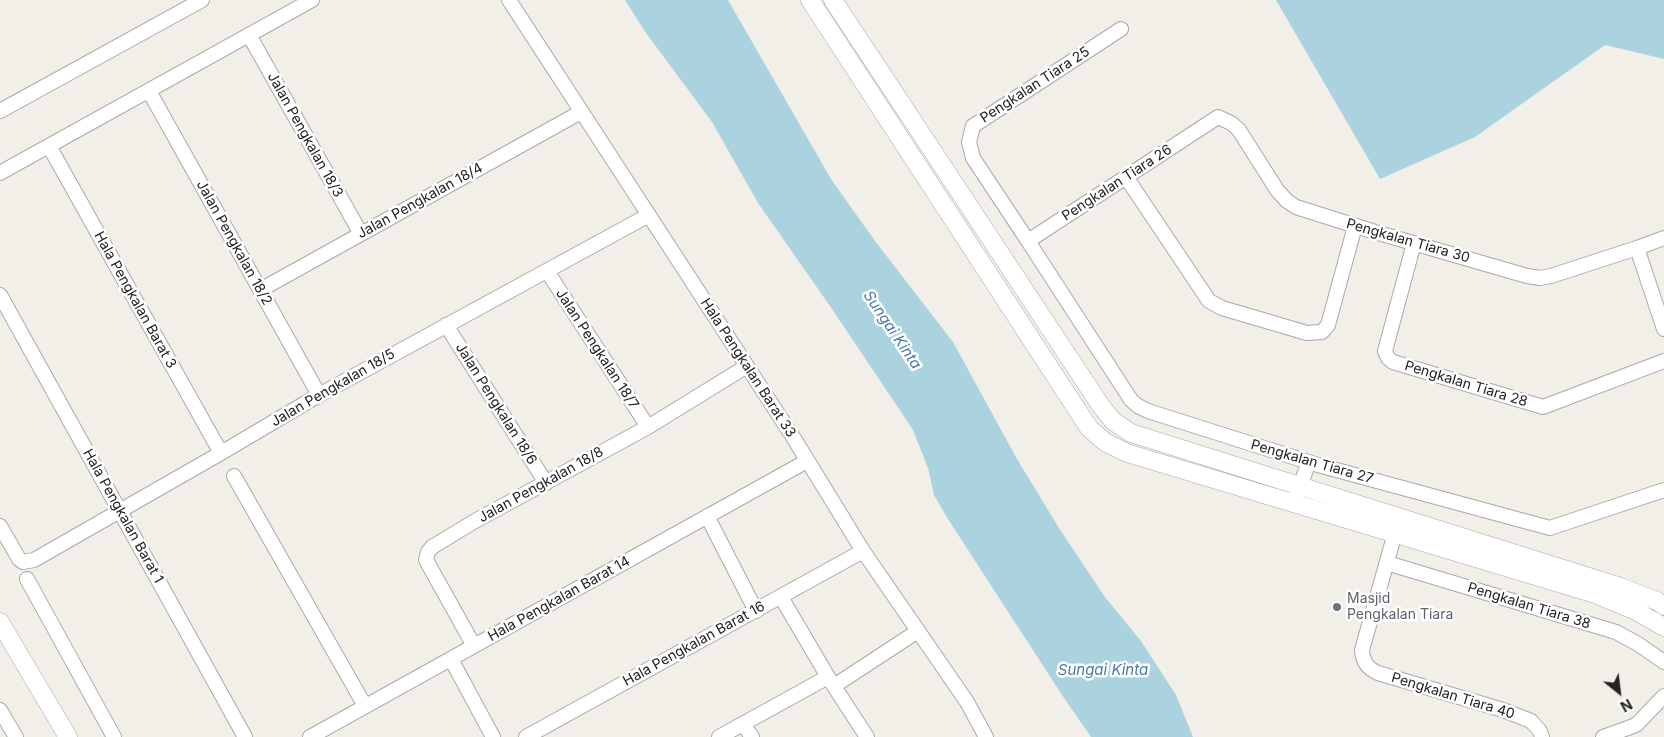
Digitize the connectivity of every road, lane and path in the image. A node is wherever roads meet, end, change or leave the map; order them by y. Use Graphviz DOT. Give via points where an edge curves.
graph roads {
  1 [pos="202,0"];
  2 [pos="312,0"];
  3 [pos="509,0"];
  4 [pos="810,0"];
  5 [pos="833,0"];
  6 [pos="1121,29"];
  7 [pos="249,35"];
  8 [pos="149,91"];
  9 [pos="0,112"];
  10 [pos="581,112"];
  11 [pos="1218,117"];
  12 [pos="49,146"];
  13 [pos="971,152"];
  14 [pos="0,173"];
  15 [pos="1126,177"];
  16 [pos="649,215"];
  17 [pos="1355,226"];
  18 [pos="361,234"];
  19 [pos="1664,238"];
  20 [pos="1414,243"];
  21 [pos="1031,247"];
  22 [pos="1637,248"];
  23 [pos="547,271"];
  24 [pos="260,290"];
  25 [pos="0,295"];
  26 [pos="446,325"];
  27 [pos="1664,329"];
  28 [pos="1664,361"];
  29 [pos="747,366"];
  30 [pos="319,395"];
  31 [pos="648,427"];
  32 [pos="221,453"];
  33 [pos="807,460"];
  34 [pos="1314,463"];
  35 [pos="234,476"];
  36 [pos="546,483"];
  37 [pos="1664,490"];
  38 [pos="1301,495"];
  39 [pos="120,510"];
  40 [pos="706,516"];
  41 [pos="0,526"];
  42 [pos="1395,533"];
  43 [pos="863,551"];
  44 [pos="1388,563"];
  45 [pos="27,579"];
  46 [pos="781,597"];
  47 [pos="1664,606"];
  48 [pos="756,610"];
  49 [pos="1,623"];
  50 [pos="1664,627"];
  51 [pos="918,631"];
  52 [pos="474,646"];
  53 [pos="450,659"];
  54 [pos="1664,662"];
  55 [pos="831,682"];
  56 [pos="1664,696"];
  57 [pos="365,706"];
  58 [pos="0,710"];
  59 [pos="743,724"];
  60 [pos="318,735"];
  61 [pos="16,737"];
  62 [pos="68,737"];
  63 [pos="114,737"];
  64 [pos="245,737"];
  65 [pos="494,737"];
  66 [pos="526,737"];
  67 [pos="719,737"];
  68 [pos="752,737"];
  69 [pos="867,737"];
  70 [pos="986,737"];
  71 [pos="1542,737"];
  72 [pos="1603,737"];
  1 -- 9 [label="street"];
  2 -- 7 [label="street"];
  3 -- 10 [label="street, Hala Pengkalan Barat 33"];
  4 -- 38 [label="street" via="1089,428 1105,442 1126,453"];
  5 -- 38 [label="street" via="1100,406 1114,421 1131,433"];
  6 -- 13 [label="street, Pengkalan Tiara 25" via="973,126 969,142"];
  7 -- 8 [label="street"];
  7 -- 18 [label="street, Jalan Pengkalan 18/3"];
  8 -- 12 [label="street"];
  8 -- 24 [label="street, Jalan Pengkalan 18/2"];
  10 -- 16 [label="street, Hala Pengkalan Barat 33"];
  10 -- 18 [label="street, Jalan Pengkalan 18/4"];
  11 -- 15 [label="street, Pengkalan Tiara 26"];
  11 -- 17 [label="street, Pengkalan Tiara 30" via="1239,130 1277,190 1287,200 1296,207"];
  12 -- 14 [label="street"];
  12 -- 32 [label="street, Hala Pengkalan Barat 3"];
  13 -- 21 [label="street, Pengkalan Tiara 27"];
  15 -- 17 [label="street" via="1209,301 1222,308 1307,333 1322,332 1328,325"];
  15 -- 21 [label="street, Pengkalan Tiara 26"];
  16 -- 23 [label="street, Jalan Pengkalan 18/5"];
  16 -- 29 [label="street, Hala Pengkalan Barat 33"];
  17 -- 20 [label="street, Pengkalan Tiara 30"];
  18 -- 24 [label="street, Jalan Pengkalan 18/4"];
  19 -- 22 [label="street, Pengkalan Tiara 30"];
  20 -- 22 [label="street, Pengkalan Tiara 30" via="1540,278"];
  20 -- 28 [label="street, Pengkalan Tiara 28" via="1385,351 1393,362 1543,407"];
  21 -- 34 [label="street, Pengkalan Tiara 27" via="1138,406"];
  22 -- 27 [label="street"];
  23 -- 26 [label="street, Jalan Pengkalan 18/5"];
  23 -- 31 [label="street, Jalan Pengkalan 18/7"];
  24 -- 30 [label="street, Jalan Pengkalan 18/2"];
  25 -- 39 [label="street, Hala Pengkalan Barat 1"];
  26 -- 30 [label="street, Jalan Pengkalan 18/5"];
  26 -- 36 [label="street, Jalan Pengkalan 18/6"];
  29 -- 31 [label="street, Jalan Pengkalan 18/8"];
  29 -- 33 [label="street, Hala Pengkalan Barat 33"];
  30 -- 32 [label="street, Jalan Pengkalan 18/5"];
  31 -- 36 [label="street, Jalan Pengkalan 18/8"];
  32 -- 39 [label="street, Jalan Pengkalan 18/5"];
  33 -- 40 [label="street, Hala Pengkalan Barat 14"];
  33 -- 43 [label="street, Hala Pengkalan Barat 33"];
  34 -- 37 [label="street, Pengkalan Tiara 27" via="1550,528"];
  34 -- 38 [label="street"];
  35 -- 57 [label="street"];
  36 -- 52 [label="street, Jalan Pengkalan 18/8" via="428,552 426,560"];
  38 -- 42 [label="street"];
  38 -- 47 [label="street" via="1618,586"];
  39 -- 41 [label="street, Jalan Pengkalan 18/5" via="34,560 23,562"];
  39 -- 64 [label="street, Hala Pengkalan Barat 1"];
  40 -- 48 [label="street"];
  40 -- 52 [label="street, Hala Pengkalan Barat 14"];
  42 -- 44 [label="street"];
  42 -- 50 [label="street" via="1594,594 1636,611"];
  43 -- 46 [label="street, Hala Pengkalan Barat 16"];
  43 -- 51 [label="street, Hala Pengkalan Barat 33"];
  44 -- 54 [label="street, Pengkalan Tiara 38" via="1616,632"];
  44 -- 71 [label="street, Pengkalan Tiara 40" via="1362,650 1370,669 1504,710 1531,721"];
  45 -- 63 [label="street"];
  46 -- 48 [label="street, Hala Pengkalan Barat 16"];
  46 -- 55 [label="street"];
  48 -- 66 [label="street, Hala Pengkalan Barat 16"];
  49 -- 62 [label="street"];
  51 -- 55 [label="street"];
  51 -- 70 [label="street, Hala Pengkalan Barat 33" via="967,702"];
  52 -- 53 [label="street, Hala Pengkalan Barat 14"];
  53 -- 57 [label="street, Hala Pengkalan Barat 14"];
  53 -- 65 [label="street"];
  55 -- 59 [label="street"];
  55 -- 69 [label="street"];
  56 -- 72 [label="street" via="1636,725"];
  57 -- 60 [label="street, Hala Pengkalan Barat 14"];
  58 -- 61 [label="street"];
  59 -- 67 [label="street"];
  59 -- 68 [label="street"];
}
